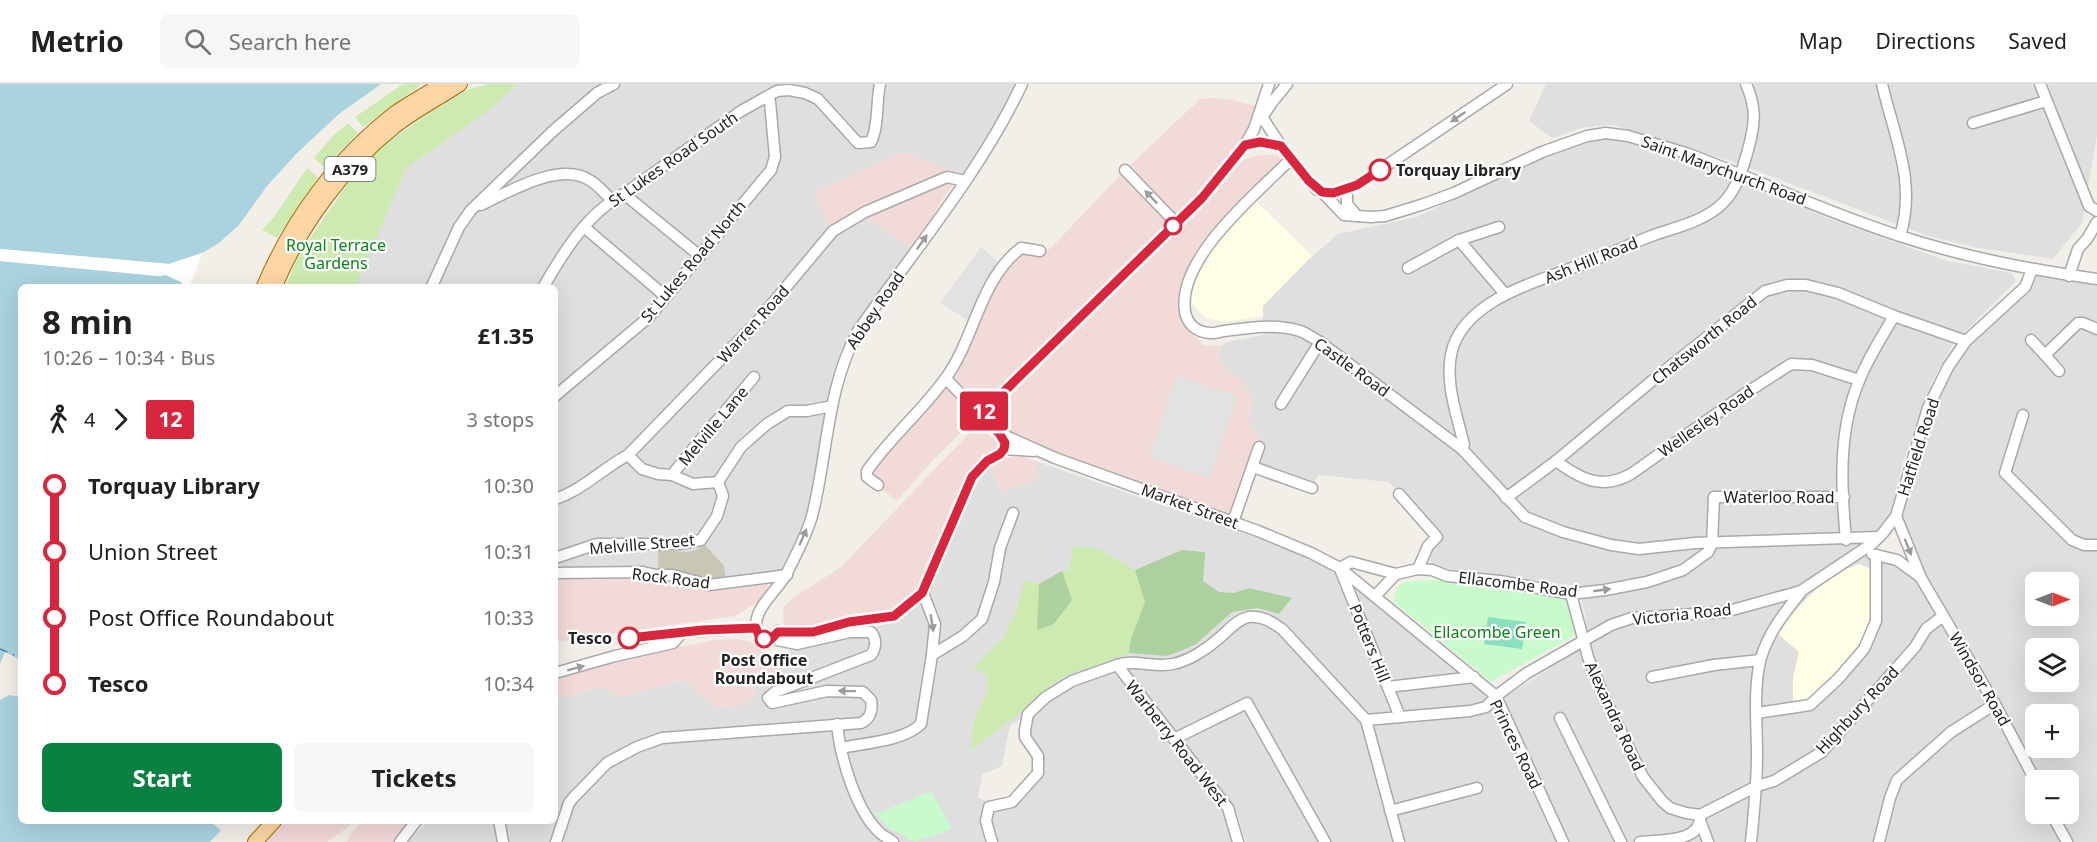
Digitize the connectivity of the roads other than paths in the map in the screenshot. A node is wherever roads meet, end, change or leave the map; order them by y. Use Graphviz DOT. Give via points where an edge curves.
graph roads {
  1 [pos="441,84"];
  2 [pos="460,84"];
  3 [pos="614,84"];
  4 [pos="880,84"];
  5 [pos="1022,84"];
  6 [pos="1264,84"];
  7 [pos="1269,84"];
  8 [pos="1287,84"];
  9 [pos="1507,84"];
  10 [pos="1746,84"];
  11 [pos="1882,84"];
  12 [pos="2040,84"];
  13 [pos="767,98"];
  14 [pos="2046,101"];
  15 [pos="1263,114"];
  16 [pos="1973,123"];
  17 [pos="1245,145"];
  18 [pos="1281,146"];
  19 [pos="1291,159"];
  20 [pos="1125,170"];
  21 [pos="1741,174"];
  22 [pos="965,181"];
  23 [pos="1347,189"];
  24 [pos="1322,192"];
  25 [pos="624,194"];
  26 [pos="612,200"];
  27 [pos="471,210"];
  28 [pos="2097,211"];
  29 [pos="1358,216"];
  30 [pos="1176,223"];
  31 [pos="2097,224"];
  32 [pos="1499,227"];
  33 [pos="584,228"];
  34 [pos="1900,236"];
  35 [pos="1459,240"];
  36 [pos="1040,251"];
  37 [pos="700,256"];
  38 [pos="1408,268"];
  39 [pos="2032,270"];
  40 [pos="2069,276"];
  41 [pos="2097,279"];
  42 [pos="265,284"];
  43 [pos="276,284"];
  44 [pos="433,284"];
  45 [pos="545,284"];
  46 [pos="1505,294"];
  47 [pos="665,296"];
  48 [pos="1894,316"];
  49 [pos="2097,329"];
  50 [pos="2031,340"];
  51 [pos="1966,341"];
  52 [pos="1320,342"];
  53 [pos="2045,355"];
  54 [pos="2059,371"];
  55 [pos="754,377"];
  56 [pos="946,379"];
  57 [pos="1859,380"];
  58 [pos="558,393"];
  59 [pos="1281,404"];
  60 [pos="832,406"];
  61 [pos="980,415"];
  62 [pos="2023,415"];
  63 [pos="999,433"];
  64 [pos="1259,447"];
  65 [pos="1004,449"];
  66 [pos="1462,449"];
  67 [pos="1038,451"];
  68 [pos="628,454"];
  69 [pos="1556,461"];
  70 [pos="1253,467"];
  71 [pos="672,475"];
  72 [pos="718,482"];
  73 [pos="878,485"];
  74 [pos="1312,488"];
  75 [pos="1399,494"];
  76 [pos="1844,497"];
  77 [pos="558,498"];
  78 [pos="1506,498"];
  79 [pos="1013,513"];
  80 [pos="1896,516"];
  81 [pos="1233,522"];
  82 [pos="1879,537"];
  83 [pos="1846,540"];
  84 [pos="1712,544"];
  85 [pos="2097,545"];
  86 [pos="1862,550"];
  87 [pos="1876,555"];
  88 [pos="558,557"];
  89 [pos="1340,568"];
  90 [pos="1418,569"];
  91 [pos="558,573"];
  92 [pos="787,574"];
  93 [pos="1396,574"];
  94 [pos="1921,578"];
  95 [pos="1801,591"];
  96 [pos="922,593"];
  97 [pos="1571,594"];
  98 [pos="1375,596"];
  99 [pos="1943,616"];
  100 [pos="757,626"];
  101 [pos="776,634"];
  102 [pos="1582,640"];
  103 [pos="932,655"];
  104 [pos="1760,660"];
  105 [pos="1117,665"];
  106 [pos="558,672"];
  107 [pos="1474,677"];
  108 [pos="1653,677"];
  109 [pos="1388,687"];
  110 [pos="1496,696"];
  111 [pos="1995,704"];
  112 [pos="1757,713"];
  113 [pos="1400,717"];
  114 [pos="1560,718"];
  115 [pos="1366,720"];
  116 [pos="837,724"];
  117 [pos="1174,739"];
  118 [pos="841,748"];
  119 [pos="2030,770"];
  120 [pos="1757,786"];
  121 [pos="1477,788"];
  122 [pos="1390,811"];
  123 [pos="1701,819"];
  124 [pos="271,824"];
  125 [pos="414,824"];
  126 [pos="500,824"];
  127 [pos="2057,824"];
  128 [pos="255,842"];
  129 [pos="400,842"];
  130 [pos="503,842"];
  131 [pos="556,842"];
  132 [pos="892,842"];
  133 [pos="992,842"];
  134 [pos="1239,842"];
  135 [pos="1325,842"];
  136 [pos="1399,842"];
  137 [pos="1563,842"];
  138 [pos="1621,842"];
  139 [pos="1640,842"];
  140 [pos="1708,842"];
  141 [pos="1751,842"];
  142 [pos="1879,842"];
  143 [pos="2067,842"];
  1 -- 42 [label="main road" via="396,112 336,169 284,245"];
  2 -- 43 [label="main road, A379" via="394,127 352,167 320,207"];
  3 -- 27 [label="street" via="562,123"];
  4 -- 13 [label="street, St Lukes Road South" via="876,132 871,142 858,143 818,99 805,93 789,90"];
  5 -- 22 [label="street, Abbey Road" via="1010,111"];
  6 -- 15 [label="street"];
  7 -- 15 [label="street"];
  8 -- 15 [label="street"];
  9 -- 23 [label="street, one-way"];
  10 -- 21 [label="street, Ash Hill Road" via="1753,100 1754,126"];
  11 -- 34 [label="street" via="1907,181 1906,217"];
  12 -- 14 [label="street"];
  13 -- 25 [label="street, St Lukes Road South" via="741,111"];
  13 -- 37 [label="street, St Lukes Road North" via="775,157 771,170"];
  14 -- 16 [label="street"];
  14 -- 28 [label="street" via="2089,206"];
  15 -- 17 [label="street"];
  15 -- 18 [label="street"];
  17 -- 18 [label="street" via="1260,142"];
  17 -- 30 [label="street"];
  18 -- 19 [label="street"];
  19 -- 24 [label="street"];
  19 -- 52 [label="street, Castle Road" via="1198,257 1184,305 1192,327 1211,334 1267,326 1300,331"];
  30 -- 20 [label="street, one-way"];
  21 -- 29 [label="street, Saint Marychurch Road" via="1654,142 1606,133 1542,152 1420,205 1385,216"];
  21 -- 34 [label="street, Saint Marychurch Road"];
  21 -- 46 [label="street, Ash Hill Road" via="1724,202 1704,216"];
  60 -- 22 [label="street, Abbey Road, one-way" via="838,375 858,331"];
  22 -- 68 [label="street, Warren Road" via="947,177 865,212 833,231 756,323"];
  23 -- 24 [label="street"];
  23 -- 29 [label="street" via="1347,204"];
  24 -- 29 [label="street" via="1344,215"];
  25 -- 26 [label="street, St Lukes Road South"];
  25 -- 37 [label="street"];
  26 -- 27 [label="street" via="591,181 573,174 552,175"];
  26 -- 33 [label="street, St Lukes Road South"];
  27 -- 44 [label="street"];
  30 -- 61 [label="street"];
  31 -- 40 [label="street" via="2078,249"];
  32 -- 35 [label="street"];
  33 -- 45 [label="street, St Lukes Road South"];
  33 -- 47 [label="street"];
  34 -- 39 [label="street, Saint Marychurch Road"];
  35 -- 38 [label="street"];
  35 -- 46 [label="street"];
  36 -- 56 [label="street" via="1021,248 1009,258 986,295"];
  37 -- 47 [label="street, St Lukes Road North"];
  39 -- 40 [label="street, Saint Marychurch Road"];
  39 -- 51 [label="street, Hatfield Road" via="2025,287"];
  40 -- 41 [label="street, Saint Marychurch Road"];
  46 -- 66 [label="street, Ash Hill Road" via="1466,323 1452,350 1452,396"];
  47 -- 58 [label="street, St Lukes Road North" via="649,317"];
  48 -- 51 [label="street, Chatsworth Road"];
  48 -- 57 [label="street"];
  48 -- 69 [label="street, Chatsworth Road" via="1838,293 1806,285 1765,291"];
  49 -- 53 [label="street" via="2078,323"];
  50 -- 53 [label="street"];
  51 -- 80 [label="street, Hatfield Road" via="1928,408"];
  52 -- 59 [label="street"];
  52 -- 66 [label="street, Castle Road"];
  53 -- 54 [label="street"];
  55 -- 71 [label="street, Melville Lane"];
  56 -- 61 [label="street, Market Street"];
  56 -- 73 [label="street" via="867,471 867,477"];
  57 -- 69 [label="street, Wellesley Road" via="1812,364 1786,365 1617,482 1604,483 1574,474"];
  57 -- 76 [label="street" via="1845,433"];
  60 -- 72 [label="street" via="788,411 767,424 741,447"];
  92 -- 60 [label="street, Abbey Road, one-way" via="813,515"];
  61 -- 63 [label="street, Market Street"];
  62 -- 85 [label="street" via="2005,473 2072,540"];
  63 -- 65 [label="street"];
  63 -- 67 [label="street, Market Street"];
  64 -- 70 [label="street"];
  65 -- 67 [label="street, Market Street"];
  65 -- 96 [label="street" via="972,477"];
  66 -- 78 [label="street, Castle Road"];
  67 -- 81 [label="street, Market Street"];
  68 -- 71 [label="street" via="642,469"];
  68 -- 77 [label="street, Warren Road" via="591,481"];
  69 -- 78 [label="street, Chatsworth Road"];
  70 -- 74 [label="street"];
  70 -- 81 [label="street"];
  71 -- 72 [label="street" via="693,484"];
  72 -- 88 [label="street, Melville Street" via="723,496 717,516 701,540 679,544 597,544"];
  75 -- 90 [label="street" via="1437,537 1428,546"];
  76 -- 83 [label="street"];
  76 -- 84 [label="street, Waterloo Road" via="1714,497"];
  78 -- 84 [label="street, Castle Road" via="1525,518 1611,545 1639,549"];
  79 -- 103 [label="street" via="982,619"];
  80 -- 82 [label="street, Victoria Road"];
  80 -- 94 [label="street, Windsor Road, one-way"];
  81 -- 89 [label="street, Market Street"];
  82 -- 83 [label="street"];
  82 -- 86 [label="street, Victoria Road"];
  83 -- 84 [label="street"];
  97 -- 84 [label="street, Ellacombe Road, one-way" via="1647,582 1683,570 1708,552"];
  86 -- 87 [label="street, Windsor Road"];
  86 -- 95 [label="street, Victoria Road"];
  87 -- 94 [label="street, Windsor Road" via="1898,560"];
  87 -- 112 [label="street" via="1876,621 1864,649 1810,705"];
  89 -- 93 [label="street, Ellacombe Road" via="1351,562"];
  89 -- 98 [label="street, Princes Road"];
  89 -- 109 [label="street, Potters Hill"];
  90 -- 93 [label="street, Ellacombe Road"];
  90 -- 97 [label="street, Ellacombe Road"];
  91 -- 92 [label="street, Rock Road" via="643,572 709,585"];
  92 -- 100 [label="street, Abbey Road" via="761,608"];
  93 -- 98 [label="street"];
  94 -- 99 [label="street, Windsor Road"];
  95 -- 102 [label="street, Victoria Road" via="1725,612 1632,618"];
  95 -- 104 [label="street" via="1779,620"];
  96 -- 101 [label="street" via="894,616 813,632"];
  96 -- 103 [label="street, one-way" via="935,624"];
  97 -- 102 [label="street, Alexandra Road"];
  98 -- 107 [label="street, Princes Road"];
  99 -- 111 [label="street, Windsor Road"];
  99 -- 120 [label="street, Highbury Road" via="1926,629 1915,647 1822,752 1774,781"];
  100 -- 101 [label="street" via="761,638"];
  106 -- 100 [label="street, one-way" via="673,643 683,632"];
  116 -- 101 [label="street, one-way" via="865,721 871,709 869,696 856,691 827,691 772,703 768,698 871,655 875,648 873,634 850,632 797,644"];
  102 -- 110 [label="street, Victoria Road"];
  102 -- 123 [label="street, Alexandra Road" via="1643,777 1670,808"];
  103 -- 118 [label="street" via="921,724 905,734"];
  104 -- 108 [label="street"];
  104 -- 112 [label="street"];
  105 -- 115 [label="street, Warberry Road West" via="1173,664 1202,651 1238,621 1257,617 1282,629"];
  105 -- 117 [label="street, Warberry Road West"];
  105 -- 133 [label="street" via="1072,681 1028,714 1025,737 1038,756 1038,773 1012,802 989,807 986,820"];
  107 -- 109 [label="street"];
  107 -- 110 [label="street, Princes Road"];
  109 -- 113 [label="street, Potters Hill"];
  110 -- 113 [label="street, Victoria Road" via="1486,707 1470,711"];
  110 -- 137 [label="street, Princes Road"];
  111 -- 119 [label="street, Windsor Road"];
  111 -- 142 [label="street" via="1951,732 1897,780"];
  112 -- 120 [label="street"];
  113 -- 115 [label="street, Victoria Road"];
  114 -- 138 [label="street"];
  115 -- 122 [label="street"];
  116 -- 118 [label="street"];
  116 -- 131 [label="street" via="662,738 637,747 607,763 573,798"];
  117 -- 134 [label="street, Warberry Road West" via="1228,808"];
  117 -- 135 [label="street" via="1247,703"];
  118 -- 132 [label="street" via="849,779 863,808 877,830"];
  120 -- 123 [label="street"];
  120 -- 141 [label="street"];
  121 -- 122 [label="street"];
  122 -- 136 [label="street"];
  123 -- 139 [label="street" via="1695,834 1680,841"];
  123 -- 140 [label="street"];
  124 -- 128 [label="main road"];
  125 -- 129 [label="street"];
  126 -- 130 [label="street"];
  127 -- 143 [label="street"];
}
